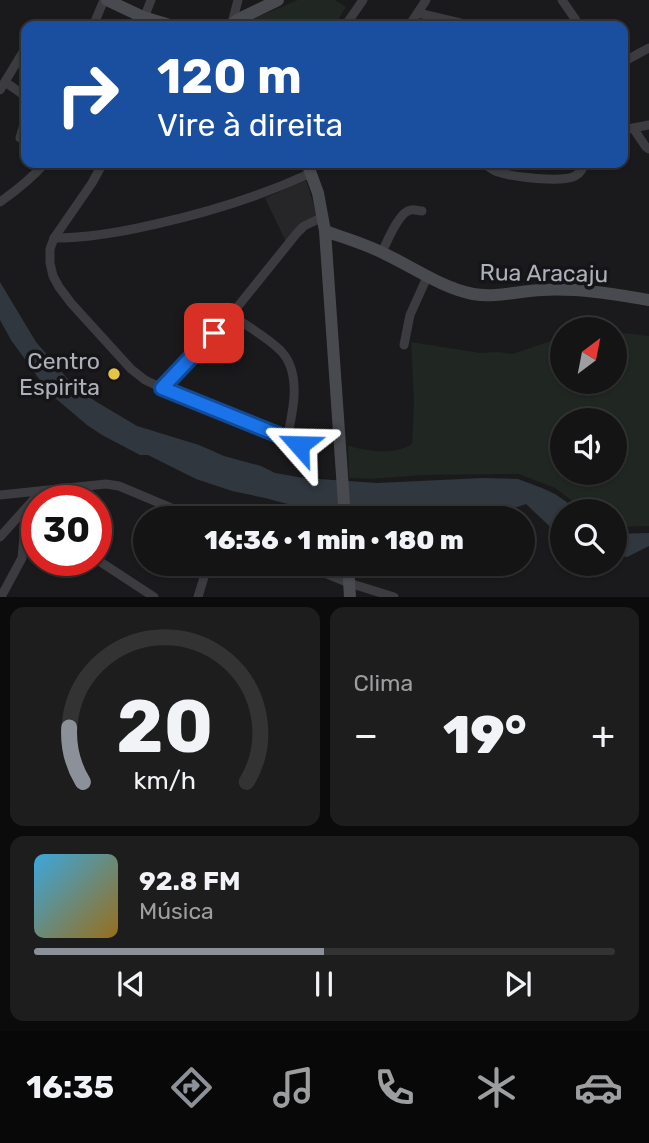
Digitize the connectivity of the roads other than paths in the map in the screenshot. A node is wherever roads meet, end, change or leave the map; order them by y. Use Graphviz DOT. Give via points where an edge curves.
graph roads {
  1 [pos="106,0"];
  2 [pos="151,0"];
  3 [pos="238,0"];
  4 [pos="278,0"];
  5 [pos="363,0"];
  6 [pos="426,0"];
  7 [pos="562,0"];
  8 [pos="418,13"];
  9 [pos="96,21"];
  10 [pos="140,21"];
  11 [pos="142,21"];
  12 [pos="232,21"];
  13 [pos="239,21"];
  14 [pos="348,21"];
  15 [pos="412,21"];
  16 [pos="448,21"];
  17 [pos="577,21"];
  18 [pos="649,48"];
  19 [pos="21,55"];
  20 [pos="628,59"];
  21 [pos="2,86"];
  22 [pos="21,93"];
  23 [pos="649,125"];
  24 [pos="628,129"];
  25 [pos="21,134"];
  26 [pos="20,138"];
  27 [pos="649,149"];
  28 [pos="40,168"];
  29 [pos="100,168"];
  30 [pos="309,168"];
  31 [pos="491,168"];
  32 [pos="583,168"];
  33 [pos="0,202"];
  34 [pos="422,212"];
  35 [pos="323,218"];
  36 [pos="325,231"];
  37 [pos="54,238"];
  38 [pos="382,252"];
  39 [pos="428,275"];
  40 [pos="649,300"];
  41 [pos="231,315"];
  42 [pos="404,345"];
  43 [pos="162,388"];
  44 [pos="286,438"];
  45 [pos="299,445"];
  46 [pos="92,485"];
  47 [pos="21,494"];
  48 [pos="0,495"];
  49 [pos="166,506"];
  50 [pos="344,506"];
  51 [pos="21,513"];
  52 [pos="0,537"];
  53 [pos="21,560"];
  54 [pos="112,569"];
  55 [pos="204,576"];
  56 [pos="332,576"];
  57 [pos="349,576"];
  58 [pos="349,583"];
  59 [pos="1,597"];
  60 [pos="154,597"];
  61 [pos="198,597"];
  62 [pos="350,597"];
  63 [pos="394,597"];
  1 -- 9 [label="street"];
  1 -- 10 [label="street"];
  2 -- 11 [label="street"];
  3 -- 12 [label="street"];
  4 -- 13 [label="street"];
  5 -- 14 [label="street"];
  6 -- 8 [label="street"];
  7 -- 17 [label="street"];
  8 -- 15 [label="street"];
  8 -- 16 [label="street"];
  18 -- 20 [label="street"];
  19 -- 21 [label="street"];
  21 -- 22 [label="street"];
  23 -- 24 [label="street"];
  24 -- 27 [label="street"];
  25 -- 26 [label="street"];
  28 -- 33 [label="street"];
  29 -- 37 [label="street"];
  30 -- 35 [label="street"];
  30 -- 37 [label="street" via="234,204 97,236"];
  31 -- 32 [label="street" via="515,176 563,180"];
  34 -- 38 [label="street" via="405,212"];
  35 -- 36 [label="street"];
  35 -- 41 [label="street" via="297,233"];
  36 -- 38 [label="street, Rua Aracaju"];
  36 -- 50 [label="street"];
  37 -- 43 [label="street" via="50,262 59,287 131,369"];
  38 -- 39 [label="street, Rua Aracaju"];
  39 -- 40 [label="street, Rua Aracaju" via="478,295 567,289"];
  39 -- 42 [label="street"];
  41 -- 43 [label="street"];
  41 -- 44 [label="street" via="287,359 294,406"];
  43 -- 44 [label="street"];
  44 -- 45 [label="street"];
  46 -- 49 [label="street" via="119,486"];
  47 -- 48 [label="street"];
  51 -- 52 [label="street"];
  53 -- 59 [label="street"];
  54 -- 60 [label="street"];
  55 -- 61 [label="street"];
  56 -- 58 [label="street"];
  57 -- 58 [label="street"];
  58 -- 62 [label="street"];
  58 -- 63 [label="street"];
}
